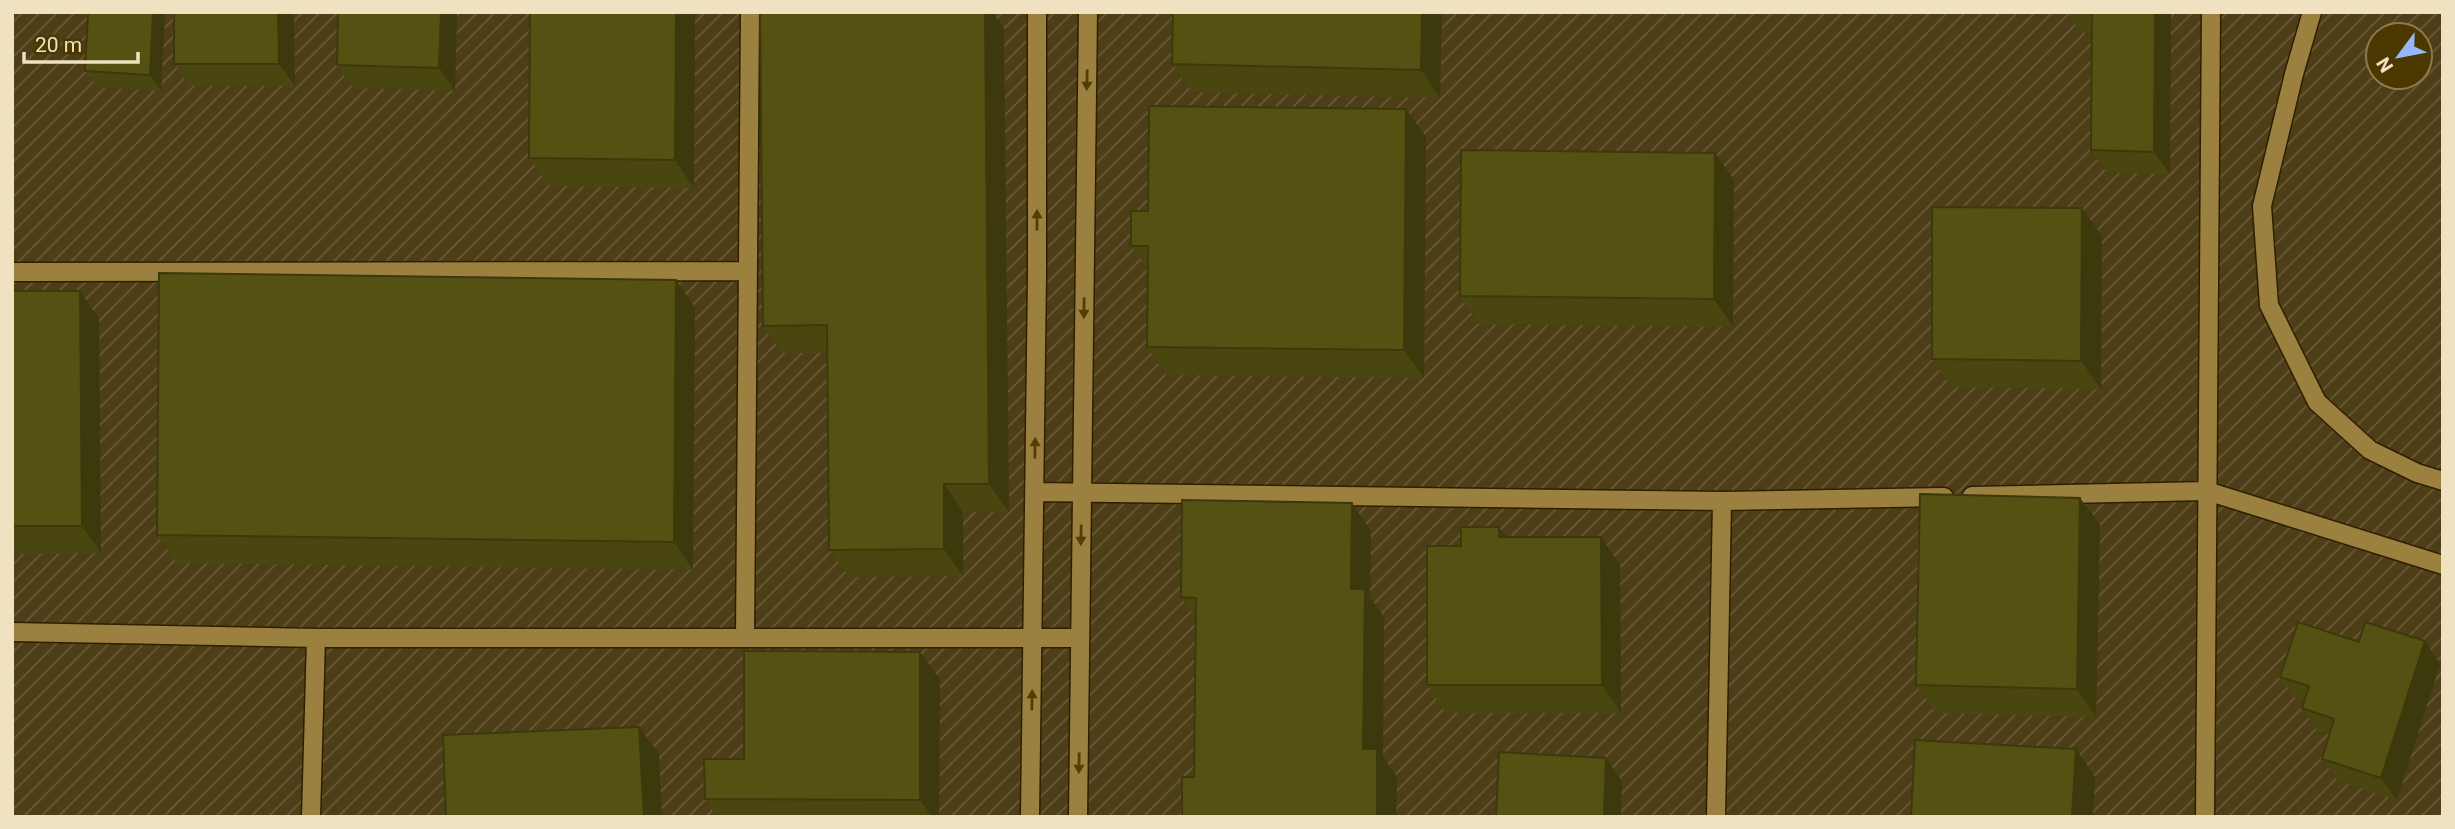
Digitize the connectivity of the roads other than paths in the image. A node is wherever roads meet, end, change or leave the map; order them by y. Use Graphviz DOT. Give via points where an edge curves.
graph roads {
  1 [pos="750,12"];
  2 [pos="1037,12"];
  3 [pos="1088,12"];
  4 [pos="2211,12"];
  5 [pos="2312,12"];
  6 [pos="748,271"];
  7 [pos="12,272"];
  8 [pos="2443,481"];
  9 [pos="2207,491"];
  10 [pos="1034,492"];
  11 [pos="1082,493"];
  12 [pos="1722,501"];
  13 [pos="2443,565"];
  14 [pos="12,632"];
  15 [pos="316,638"];
  16 [pos="745,638"];
  17 [pos="1033,638"];
  18 [pos="1080,638"];
  19 [pos="311,817"];
  20 [pos="1030,817"];
  21 [pos="1078,817"];
  22 [pos="1716,817"];
  23 [pos="2205,817"];
  1 -- 6 [label="street"];
  10 -- 2 [label="street, one-way"];
  3 -- 11 [label="street, one-way"];
  4 -- 9 [label="street"];
  5 -- 8 [label="street" via="2262,206 2270,305 2317,402 2370,450"];
  6 -- 7 [label="street"];
  6 -- 16 [label="street"];
  9 -- 12 [label="street"];
  9 -- 13 [label="street"];
  9 -- 23 [label="street"];
  10 -- 11 [label="street"];
  10 -- 17 [label="street"];
  11 -- 12 [label="street"];
  11 -- 18 [label="street, one-way"];
  12 -- 22 [label="street"];
  14 -- 15 [label="street"];
  15 -- 16 [label="street"];
  15 -- 19 [label="street"];
  16 -- 17 [label="street"];
  17 -- 18 [label="street"];
  20 -- 17 [label="street, one-way"];
  18 -- 21 [label="street, one-way"];
}
